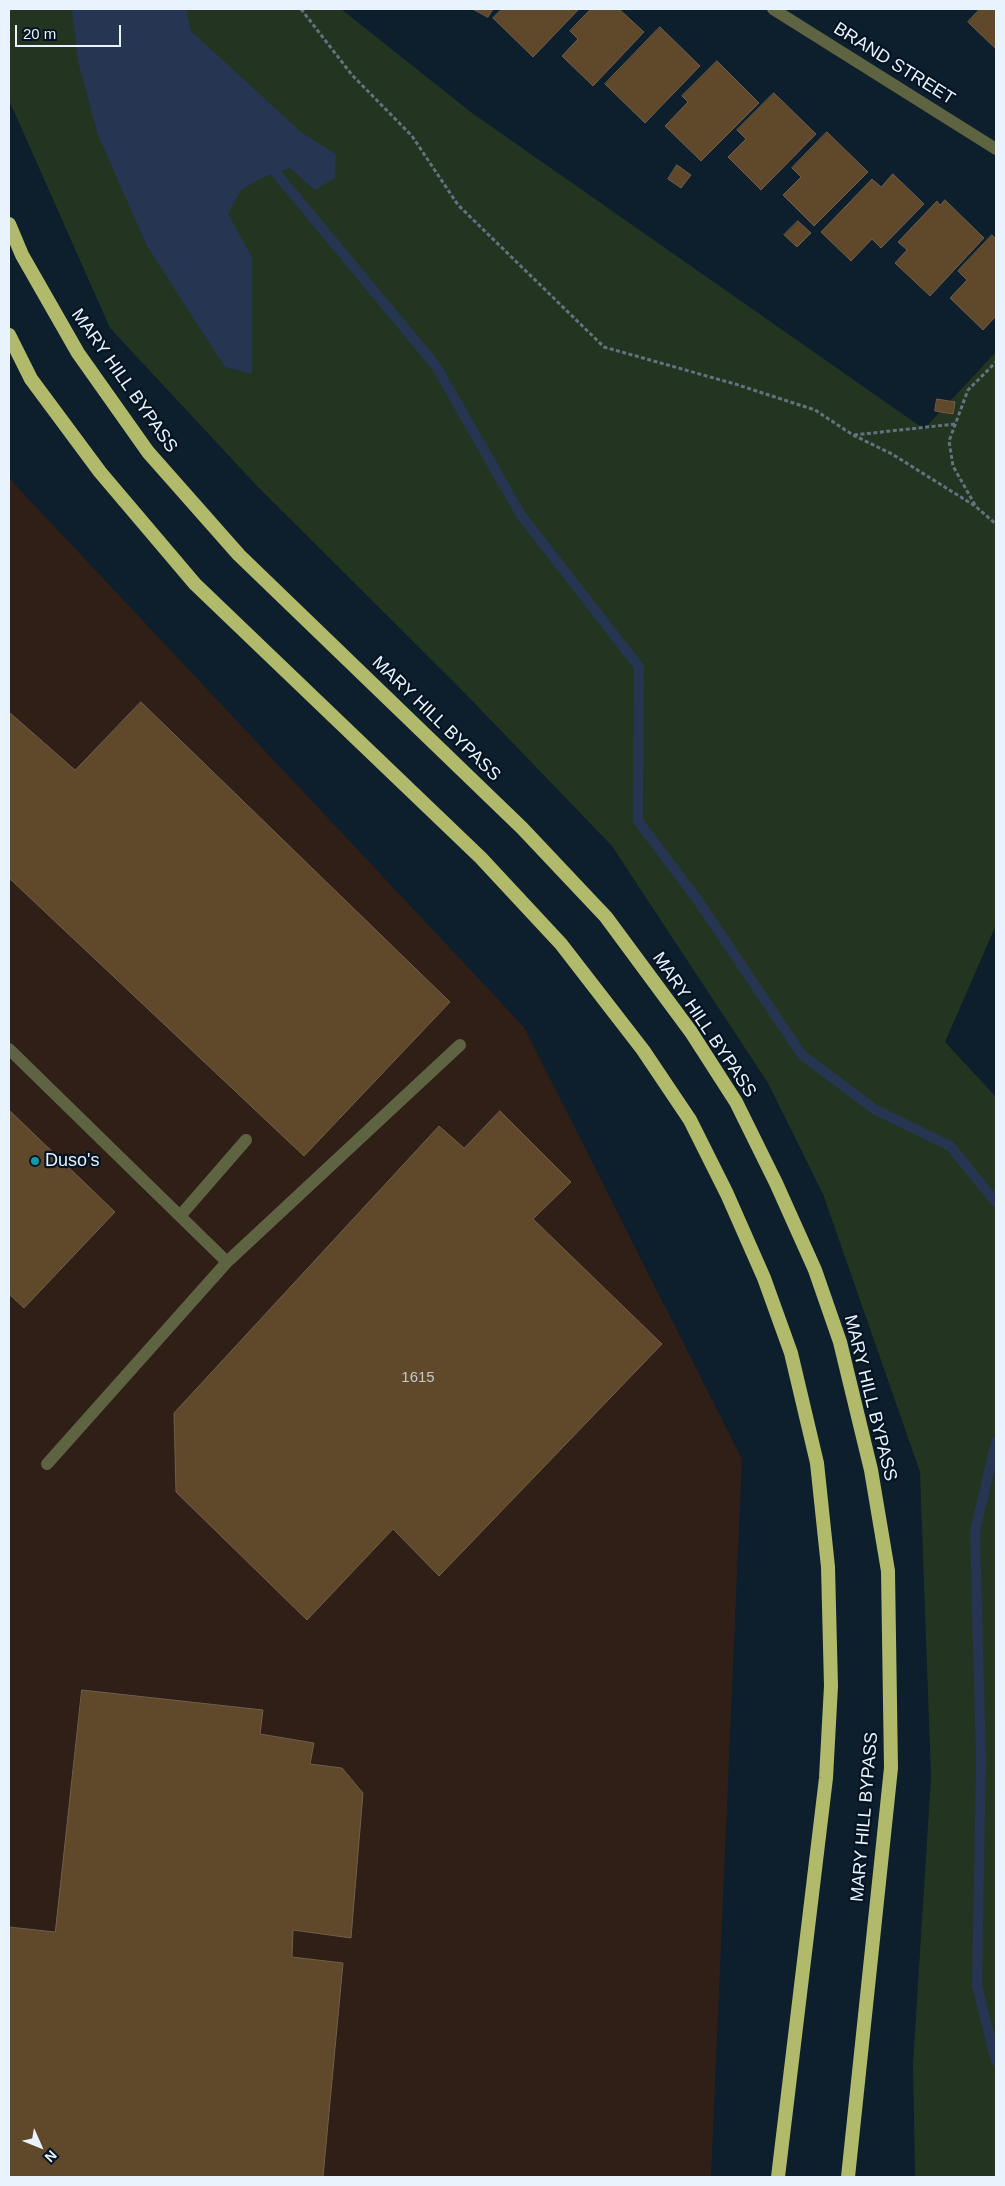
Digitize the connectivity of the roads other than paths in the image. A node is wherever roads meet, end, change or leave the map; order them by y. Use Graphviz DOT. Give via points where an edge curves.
graph roads {
  1 [pos="773,9"];
  2 [pos="996,149"];
  3 [pos="9,224"];
  4 [pos="9,335"];
  5 [pos="460,1045"];
  6 [pos="9,1049"];
  7 [pos="246,1140"];
  8 [pos="180,1216"];
  9 [pos="227,1262"];
  10 [pos="47,1464"];
  11 [pos="778,2177"];
  12 [pos="848,2177"];
  1 -- 2 [label="street, BRAND STREET"];
  3 -- 12 [label="highway, MARY HILL BYPASS" via="22,255 78,353 148,452 239,555 522,828 606,917 691,1032 736,1102 814,1270 840,1342 865,1442 888,1572 891,1768"];
  4 -- 11 [label="highway" via="31,379 100,472 195,584 481,858 562,944 644,1050 690,1120 764,1278 791,1353 818,1463 828,1567 832,1686 826,1778"];
  5 -- 9 [label="street"];
  6 -- 8 [label="street"];
  7 -- 8 [label="street"];
  8 -- 9 [label="street"];
  9 -- 10 [label="street"];
}
